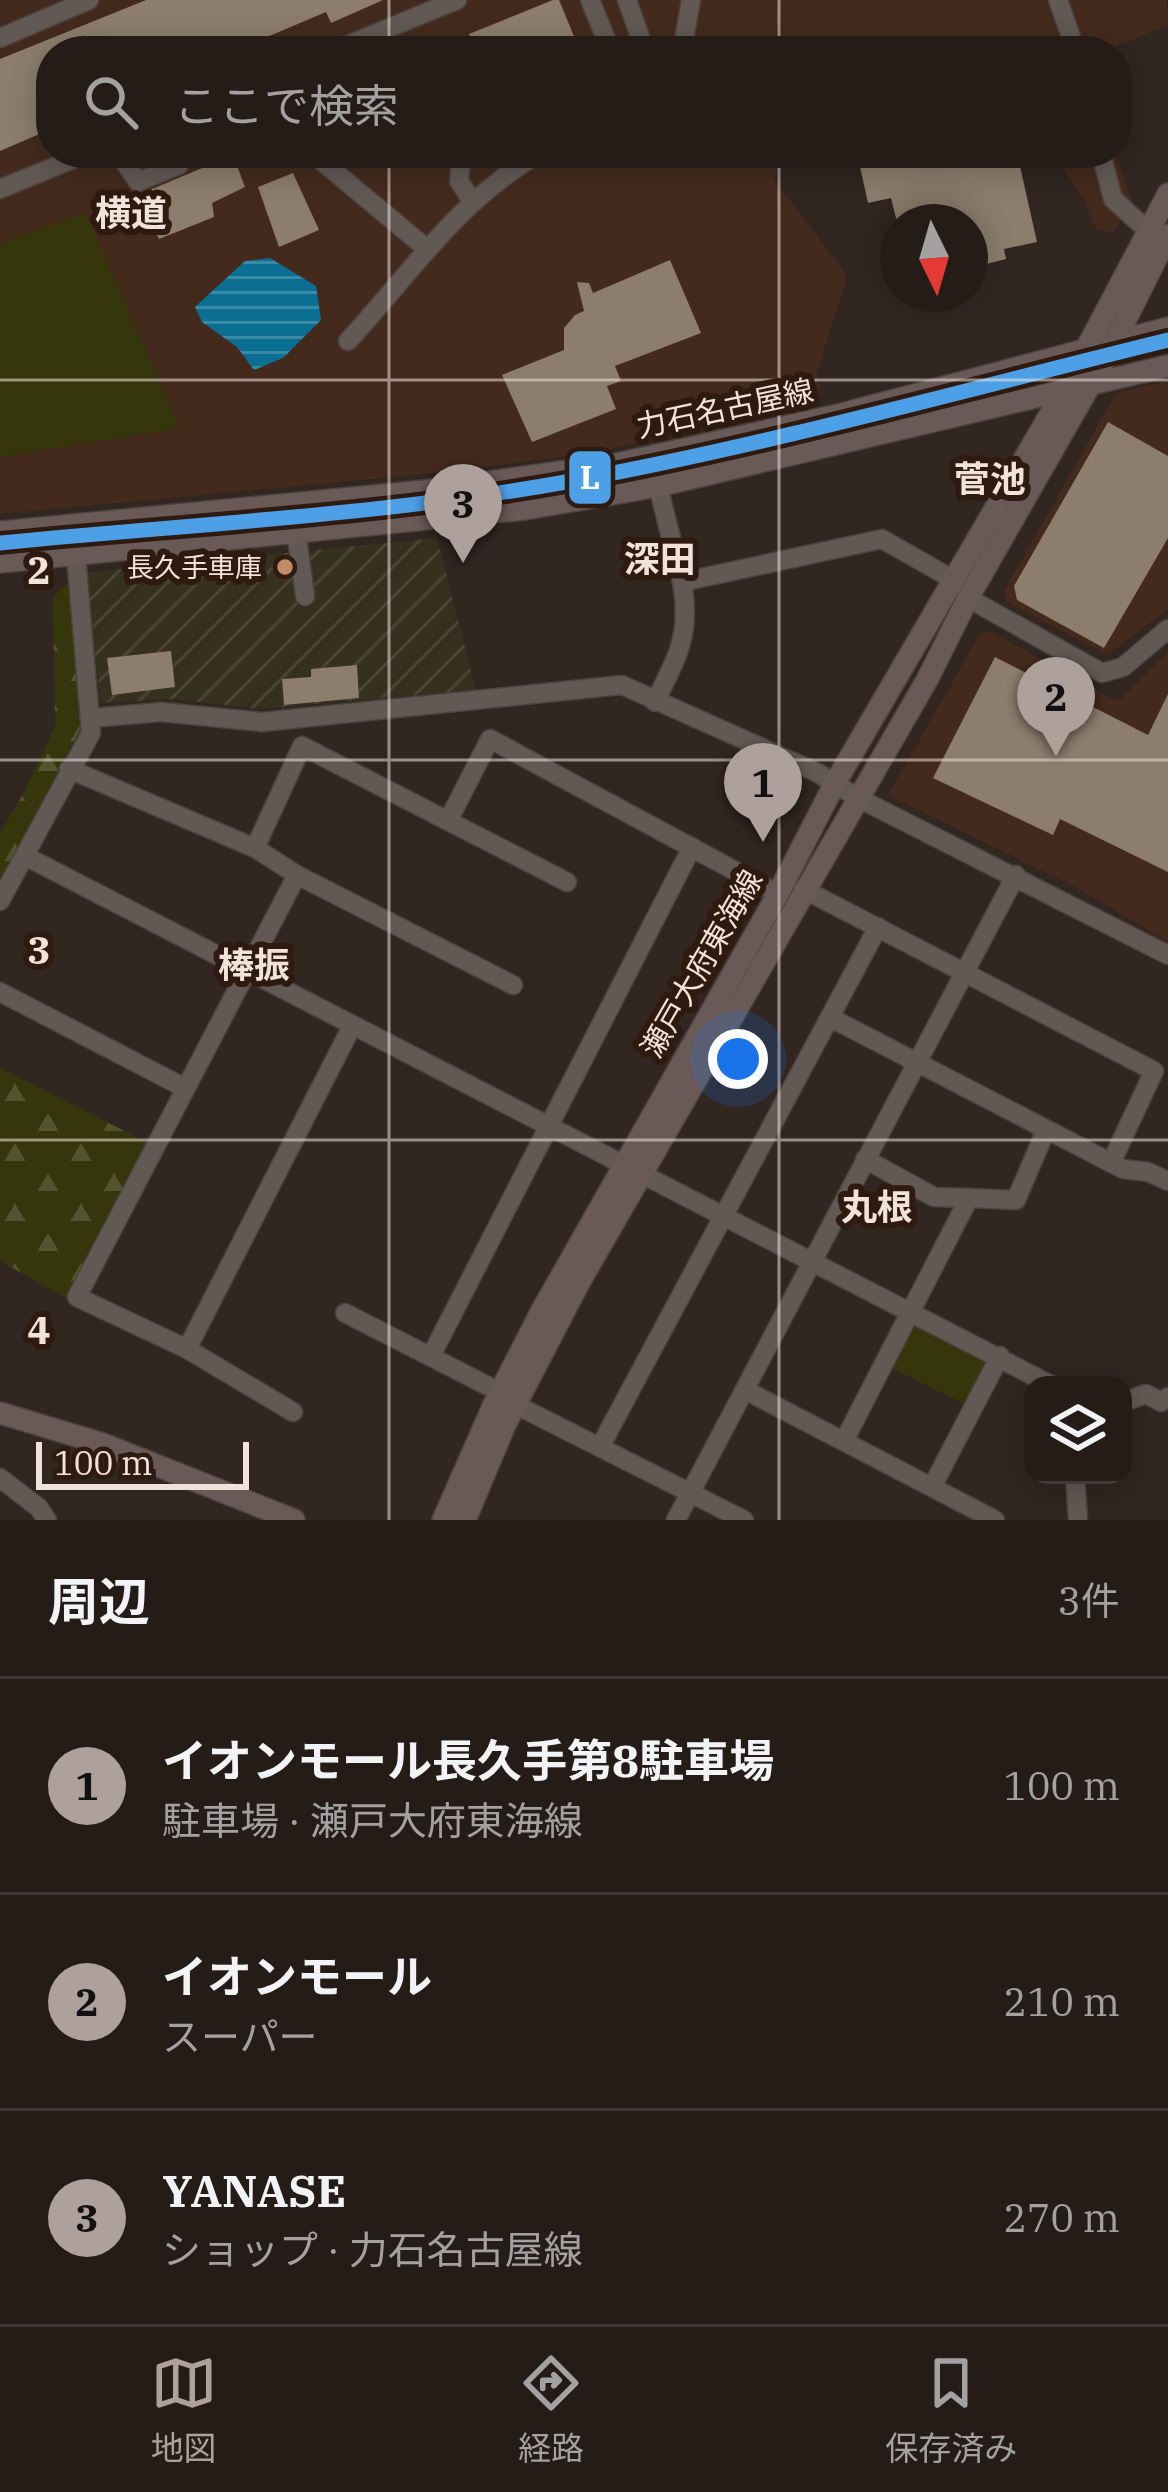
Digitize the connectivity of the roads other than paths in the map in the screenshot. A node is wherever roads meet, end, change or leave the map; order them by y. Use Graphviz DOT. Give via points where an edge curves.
graph roads {
  1 [pos="89,0"];
  2 [pos="457,0"];
  3 [pos="590,0"];
  4 [pos="627,0"];
  5 [pos="691,0"];
  6 [pos="1058,0"];
  7 [pos="369,36"];
  8 [pos="605,36"];
  9 [pos="640,36"];
  10 [pos="685,36"];
  11 [pos="1071,36"];
  12 [pos="0,38"];
  13 [pos="51,168"];
  14 [pos="128,168"];
  15 [pos="161,168"];
  16 [pos="330,168"];
  17 [pos="460,168"];
  18 [pos="519,168"];
  19 [pos="1106,168"];
  20 [pos="0,189"];
  21 [pos="1168,194"];
  22 [pos="472,201"];
  23 [pos="1158,232"];
  24 [pos="426,248"];
  25 [pos="1168,328"];
  26 [pos="348,340"];
  27 [pos="1114,343"];
  28 [pos="1085,350"];
  29 [pos="1168,366"];
  30 [pos="1090,386"];
  31 [pos="1065,389"];
  32 [pos="658,486"];
  33 [pos="296,530"];
  34 [pos="0,532"];
  35 [pos="76,555"];
  36 [pos="0,562"];
  37 [pos="682,582"];
  38 [pos="961,590"];
  39 [pos="305,596"];
  40 [pos="1168,629"];
  41 [pos="655,702"];
  42 [pos="91,718"];
  43 [pos="69,769"];
  44 [pos="835,783"];
  45 [pos="856,797"];
  46 [pos="448,821"];
  47 [pos="692,847"];
  48 [pos="255,848"];
  49 [pos="25,856"];
  50 [pos="297,875"];
  51 [pos="1016,875"];
  52 [pos="567,882"];
  53 [pos="803,889"];
  54 [pos="778,894"];
  55 [pos="1,898"];
  56 [pos="878,927"];
  57 [pos="1168,955"];
  58 [pos="246,968"];
  59 [pos="964,971"];
  60 [pos="513,985"];
  61 [pos="0,992"];
  62 [pos="831,1018"];
  63 [pos="352,1026"];
  64 [pos="916,1063"];
  65 [pos="184,1088"];
  66 [pos="550,1125"];
  67 [pos="1046,1130"];
  68 [pos="865,1160"];
  69 [pos="1111,1163"];
  70 [pos="633,1169"];
  71 [pos="1168,1181"];
  72 [pos="968,1198"];
  73 [pos="726,1215"];
  74 [pos="813,1259"];
  75 [pos="345,1313"];
  76 [pos="911,1313"];
  77 [pos="187,1349"];
  78 [pos="431,1356"];
  79 [pos="1000,1356"];
  80 [pos="1035,1376"];
  81 [pos="488,1386"];
  82 [pos="745,1390"];
  83 [pos="1168,1397"];
  84 [pos="1132,1399"];
  85 [pos="528,1411"];
  86 [pos="293,1412"];
  87 [pos="0,1413"];
  88 [pos="844,1441"];
  89 [pos="600,1447"];
  90 [pos="0,1478"];
  91 [pos="1076,1484"];
  92 [pos="932,1487"];
  93 [pos="691,1492"];
  94 [pos="46,1520"];
  95 [pos="294,1520"];
  96 [pos="443,1520"];
  97 [pos="465,1520"];
  98 [pos="676,1520"];
  99 [pos="744,1520"];
  100 [pos="995,1520"];
  101 [pos="1078,1520"];
  1 -- 12 [label="street"];
  2 -- 7 [label="street"];
  3 -- 8 [label="street"];
  4 -- 9 [label="street"];
  5 -- 10 [label="street"];
  6 -- 11 [label="street"];
  13 -- 20 [label="street"];
  14 -- 15 [label="street" via="138,182"];
  16 -- 24 [label="street"];
  17 -- 22 [label="street"];
  18 -- 22 [label="street"];
  19 -- 23 [label="street" via="1113,199"];
  21 -- 23 [label="main road, 瀬戸大府東海線"];
  22 -- 24 [label="street"];
  23 -- 27 [label="main road, 瀬戸大府東海線"];
  23 -- 28 [label="main road, 瀬戸大府東海線"];
  24 -- 26 [label="street"];
  25 -- 27 [label="main road, 力石名古屋線"];
  27 -- 28 [label="main road, 力石名古屋線"];
  27 -- 30 [label="main road, 瀬戸大府東海線"];
  28 -- 31 [label="main road, 瀬戸大府東海線"];
  28 -- 34 [label="main road, 力石名古屋線" via="598,467"];
  29 -- 30 [label="main road, 力石名古屋線"];
  30 -- 31 [label="main road, 力石名古屋線"];
  30 -- 38 [label="main road, 瀬戸大府東海線"];
  31 -- 32 [label="main road, 力石名古屋線"];
  31 -- 38 [label="main road, 瀬戸大府東海線"];
  32 -- 33 [label="main road, 力石名古屋線" via="525,509"];
  32 -- 37 [label="street"];
  33 -- 35 [label="main road, 力石名古屋線"];
  33 -- 39 [label="street"];
  35 -- 36 [label="main road, 力石名古屋線"];
  35 -- 42 [label="street"];
  37 -- 38 [label="street" via="882,539"];
  37 -- 41 [label="street" via="684,644"];
  38 -- 40 [label="street" via="1102,673 1123,667"];
  38 -- 44 [label="main road, 瀬戸大府東海線"];
  38 -- 45 [label="main road, 瀬戸大府東海線" via="927,680"];
  41 -- 42 [label="street" via="622,685 262,722 161,712"];
  41 -- 44 [label="street"];
  42 -- 43 [label="street"];
  43 -- 48 [label="street"];
  43 -- 49 [label="street"];
  44 -- 45 [label="street"];
  44 -- 54 [label="main road, 瀬戸大府東海線"];
  45 -- 51 [label="street"];
  45 -- 53 [label="main road, 瀬戸大府東海線"];
  46 -- 47 [label="street" via="490,739"];
  46 -- 48 [label="street" via="302,746"];
  46 -- 52 [label="street"];
  47 -- 54 [label="street"];
  47 -- 66 [label="street"];
  48 -- 50 [label="street"];
  49 -- 55 [label="street"];
  49 -- 58 [label="street"];
  50 -- 58 [label="street"];
  50 -- 60 [label="street"];
  51 -- 57 [label="street"];
  51 -- 59 [label="street"];
  53 -- 56 [label="street"];
  53 -- 70 [label="main road, 瀬戸大府東海線"];
  54 -- 70 [label="main road, 瀬戸大府東海線"];
  56 -- 59 [label="street"];
  56 -- 62 [label="street"];
  58 -- 63 [label="street"];
  58 -- 65 [label="street"];
  59 -- 64 [label="street"];
  59 -- 69 [label="street" via="1154,1071"];
  61 -- 65 [label="street"];
  62 -- 64 [label="street"];
  62 -- 73 [label="street"];
  63 -- 66 [label="street"];
  63 -- 77 [label="street"];
  64 -- 67 [label="street"];
  64 -- 68 [label="street"];
  65 -- 77 [label="street" via="77,1297"];
  66 -- 70 [label="street"];
  66 -- 78 [label="street"];
  67 -- 69 [label="street"];
  67 -- 72 [label="street" via="1016,1200"];
  68 -- 72 [label="street" via="934,1197"];
  68 -- 74 [label="street"];
  69 -- 71 [label="street"];
  70 -- 73 [label="street"];
  70 -- 96 [label="main road, 瀬戸大府東海線" via="494,1404"];
  70 -- 97 [label="main road, 瀬戸大府東海線"];
  72 -- 76 [label="street"];
  73 -- 74 [label="street"];
  73 -- 89 [label="street"];
  74 -- 76 [label="street"];
  74 -- 82 [label="street"];
  75 -- 78 [label="street"];
  76 -- 79 [label="street"];
  76 -- 88 [label="street"];
  77 -- 86 [label="street"];
  78 -- 81 [label="street"];
  79 -- 80 [label="street"];
  79 -- 92 [label="street"];
  82 -- 88 [label="street"];
  82 -- 93 [label="street"];
  83 -- 84 [label="street"];
  85 -- 89 [label="street"];
  87 -- 95 [label="main road" via="103,1444"];
  88 -- 92 [label="street"];
  89 -- 93 [label="street"];
  90 -- 94 [label="street"];
  91 -- 101 [label="street"];
  92 -- 100 [label="street"];
  93 -- 98 [label="street"];
  93 -- 99 [label="street"];
}
